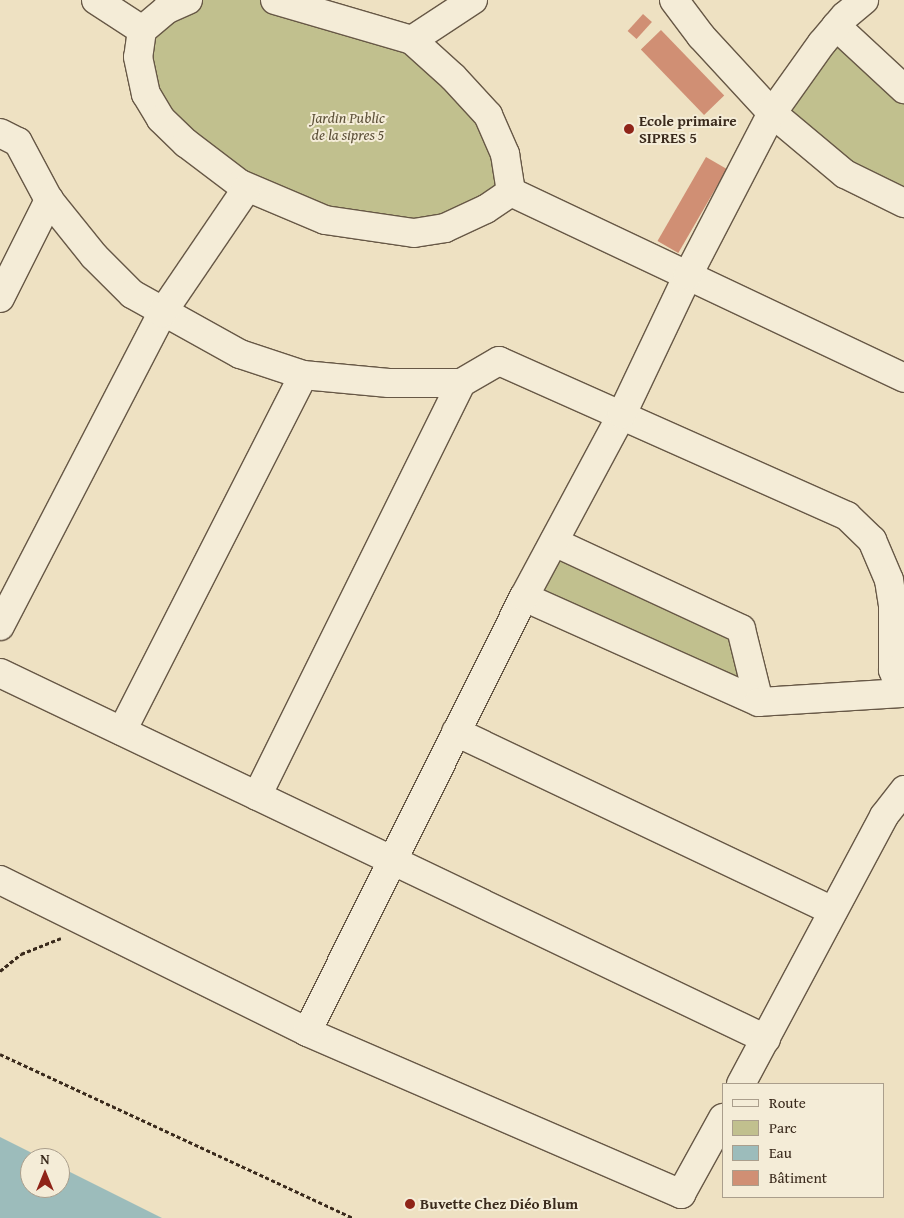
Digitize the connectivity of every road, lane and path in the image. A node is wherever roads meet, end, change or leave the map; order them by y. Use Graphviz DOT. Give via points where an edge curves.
graph roads {
  1 [pos="96,0"];
  2 [pos="188,0"];
  3 [pos="275,0"];
  4 [pos="473,0"];
  5 [pos="674,0"];
  6 [pos="864,0"];
  7 [pos="836,26"];
  8 [pos="142,30"];
  9 [pos="412,40"];
  10 [pos="904,89"];
  11 [pos="772,113"];
  12 [pos="0,134"];
  13 [pos="248,188"];
  14 [pos="512,192"];
  15 [pos="49,200"];
  16 [pos="904,204"];
  17 [pos="688,275"];
  18 [pos="0,298"];
  19 [pos="162,313"];
  20 [pos="303,375"];
  21 [pos="904,378"];
  22 [pos="461,383"];
  23 [pos="622,414"];
  24 [pos="554,542"];
  25 [pos="524,597"];
  26 [pos="0,626"];
  27 [pos="0,673"];
  28 [pos="902,692"];
  29 [pos="760,702"];
  30 [pos="122,732"];
  31 [pos="456,732"];
  32 [pos="904,790"];
  33 [pos="257,796"];
  34 [pos="393,861"];
  35 [pos="0,880"];
  36 [pos="833,911"];
  37 [pos="91,926"];
  38 [pos="0,971"];
  39 [pos="307,1032"];
  40 [pos="766,1039"];
  41 [pos="0,1054"];
  42 [pos="742,1083"];
  43 [pos="722,1120"];
  44 [pos="353,1218"];
  1 -- 8 [label="street"];
  2 -- 8 [label="street" via="166,10"];
  3 -- 9 [label="street"];
  4 -- 9 [label="street"];
  5 -- 11 [label="street" via="701,36"];
  6 -- 7 [label="street"];
  7 -- 10 [label="street"];
  7 -- 11 [label="street"];
  8 -- 13 [label="street" via="138,57 146,94 161,119 186,144"];
  9 -- 14 [label="street" via="488,115 505,154"];
  11 -- 16 [label="street" via="845,174"];
  11 -- 17 [label="street"];
  12 -- 15 [label="street" via="18,142"];
  13 -- 14 [label="street" via="325,220 414,233 445,228 486,209"];
  13 -- 19 [label="street"];
  14 -- 17 [label="street"];
  15 -- 18 [label="street"];
  15 -- 19 [label="street" via="94,256 132,294"];
  17 -- 21 [label="street"];
  17 -- 23 [label="street"];
  19 -- 20 [label="street" via="240,354"];
  19 -- 26 [label="street"];
  20 -- 22 [label="street" via="389,383"];
  20 -- 30 [label="street"];
  22 -- 23 [label="street" via="499,361"];
  22 -- 33 [label="street"];
  23 -- 24 [label="street"];
  23 -- 28 [label="street" via="847,516 872,540 892,592 893,670"];
  24 -- 25 [label="street"];
  24 -- 29 [label="street" via="741,630"];
  25 -- 29 [label="street"];
  25 -- 31 [label="street"];
  27 -- 30 [label="street"];
  28 -- 29 [label="street"];
  30 -- 33 [label="street"];
  31 -- 34 [label="street"];
  31 -- 36 [label="street"];
  32 -- 36 [label="street" via="884,816"];
  33 -- 34 [label="street"];
  34 -- 39 [label="street"];
  34 -- 40 [label="street"];
  35 -- 37 [label="street"];
  36 -- 40 [label="street"];
  37 -- 38 [label="path" via="21,954"];
  37 -- 39 [label="street"];
  39 -- 43 [label="street" via="681,1194"];
  40 -- 42 [label="street"];
  41 -- 44 [label="path"];
}
